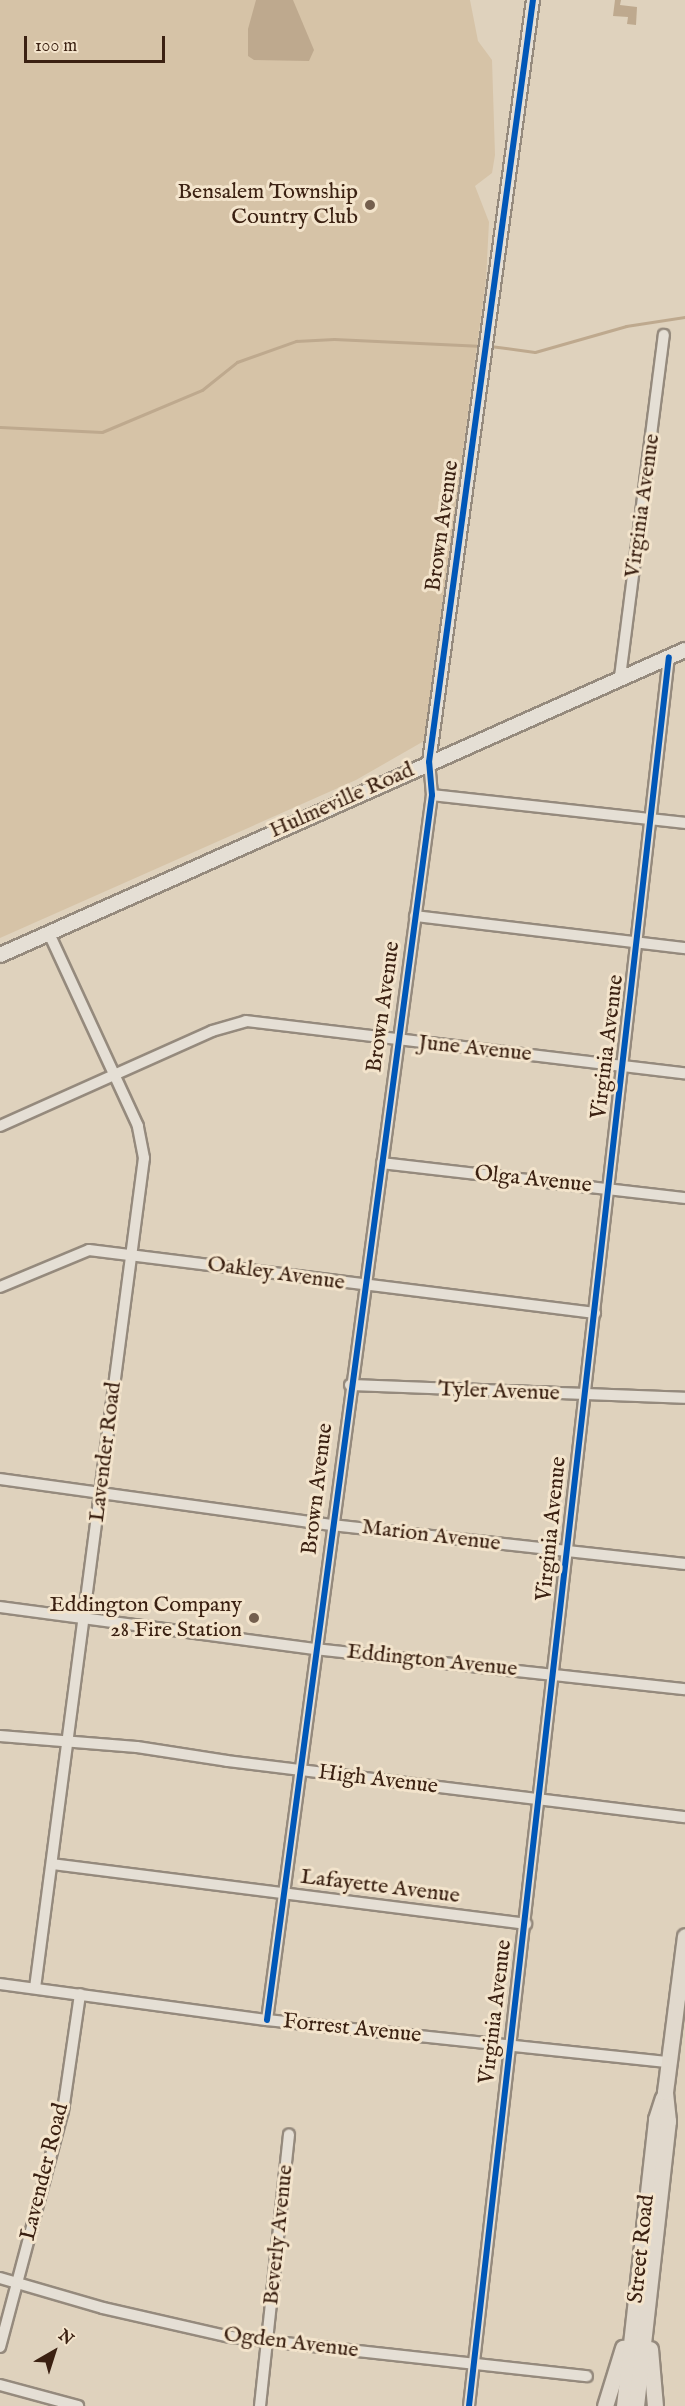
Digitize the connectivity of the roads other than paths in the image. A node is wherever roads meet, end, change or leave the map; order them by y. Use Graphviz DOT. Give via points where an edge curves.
graph roads {
  1 [pos="533,0"];
  2 [pos="664,335"];
  3 [pos="685,650"];
  4 [pos="669,657"];
  5 [pos="621,677"];
  6 [pos="429,762"];
  7 [pos="432,795"];
  8 [pos="651,820"];
  9 [pos="685,823"];
  10 [pos="415,916"];
  11 [pos="49,933"];
  12 [pos="638,943"];
  13 [pos="685,948"];
  14 [pos="0,955"];
  15 [pos="398,1041"];
  16 [pos="624,1065"];
  17 [pos="685,1073"];
  18 [pos="116,1075"];
  19 [pos="0,1126"];
  20 [pos="382,1163"];
  21 [pos="610,1189"];
  22 [pos="685,1198"];
  23 [pos="132,1254"];
  24 [pos="364,1286"];
  25 [pos="0,1287"];
  26 [pos="595,1313"];
  27 [pos="350,1385"];
  28 [pos="585,1394"];
  29 [pos="685,1398"];
  30 [pos="0,1479"];
  31 [pos="100,1494"];
  32 [pos="332,1525"];
  33 [pos="567,1552"];
  34 [pos="685,1564"];
  35 [pos="0,1607"];
  36 [pos="84,1618"];
  37 [pos="315,1649"];
  38 [pos="554,1672"];
  39 [pos="685,1689"];
  40 [pos="0,1736"];
  41 [pos="67,1741"];
  42 [pos="298,1770"];
  43 [pos="539,1799"];
  44 [pos="685,1817"];
  45 [pos="52,1864"];
  46 [pos="283,1894"];
  47 [pos="525,1924"];
  48 [pos="685,1936"];
  49 [pos="0,1984"];
  50 [pos="35,1988"];
  51 [pos="80,1994"];
  52 [pos="267,2020"];
  53 [pos="509,2046"];
  54 [pos="669,2062"];
  55 [pos="665,2092"];
  56 [pos="289,2135"];
  57 [pos="0,2278"];
  58 [pos="16,2282"];
  59 [pos="636,2296"];
  60 [pos="647,2314"];
  61 [pos="267,2340"];
  62 [pos="0,2347"];
  63 [pos="472,2365"];
  64 [pos="587,2376"];
  65 [pos="0,2385"];
  66 [pos="78,2406"];
  67 [pos="260,2406"];
  68 [pos="469,2406"];
  69 [pos="605,2406"];
  70 [pos="624,2406"];
  71 [pos="636,2406"];
  72 [pos="655,2406"];
  1 -- 6 [label="street, Brown Avenue"];
  2 -- 5 [label="street, Virginia Avenue"];
  3 -- 4 [label="main road, Hulmeville Road"];
  4 -- 5 [label="main road, Hulmeville Road"];
  4 -- 8 [label="street, Virginia Avenue"];
  5 -- 6 [label="main road, Hulmeville Road"];
  6 -- 7 [label="street, Brown Avenue"];
  6 -- 11 [label="main road, Hulmeville Road"];
  7 -- 8 [label="street"];
  7 -- 10 [label="street, Brown Avenue"];
  8 -- 9 [label="street"];
  8 -- 12 [label="street, Virginia Avenue"];
  10 -- 12 [label="street"];
  10 -- 15 [label="street, Brown Avenue"];
  11 -- 14 [label="main road, Hulmeville Road"];
  11 -- 18 [label="street, Lavender Road"];
  12 -- 13 [label="street"];
  12 -- 16 [label="street, Virginia Avenue"];
  15 -- 16 [label="street, June Avenue"];
  15 -- 18 [label="street, June Avenue" via="246,1021"];
  15 -- 20 [label="street, Brown Avenue"];
  16 -- 17 [label="street, June Avenue"];
  16 -- 21 [label="street, Virginia Avenue"];
  18 -- 19 [label="street, June Avenue"];
  18 -- 23 [label="street, Lavender Road" via="144,1149"];
  20 -- 21 [label="street, Olga Avenue"];
  20 -- 24 [label="street, Brown Avenue"];
  21 -- 22 [label="street, Olga Avenue"];
  21 -- 26 [label="street, Virginia Avenue"];
  23 -- 24 [label="street, Oakley Avenue"];
  23 -- 25 [label="street, Oakley Avenue" via="81,1251"];
  23 -- 31 [label="street, Lavender Road"];
  24 -- 26 [label="street, Oakley Avenue"];
  24 -- 27 [label="street, Brown Avenue"];
  26 -- 28 [label="street, Virginia Avenue"];
  27 -- 28 [label="street, Tyler Avenue"];
  27 -- 32 [label="street, Brown Avenue"];
  28 -- 29 [label="street, Tyler Avenue"];
  28 -- 33 [label="street, Virginia Avenue"];
  30 -- 31 [label="street, Marion Avenue"];
  31 -- 32 [label="street, Marion Avenue"];
  31 -- 36 [label="street, Lavender Road"];
  32 -- 33 [label="street, Marion Avenue"];
  32 -- 37 [label="street, Brown Avenue"];
  33 -- 34 [label="street, Marion Avenue"];
  33 -- 38 [label="street, Virginia Avenue"];
  35 -- 36 [label="street, Eddington Avenue"];
  36 -- 37 [label="street, Eddington Avenue"];
  36 -- 41 [label="street, Lavender Road"];
  37 -- 38 [label="street, Eddington Avenue"];
  37 -- 42 [label="street, Brown Avenue"];
  38 -- 39 [label="street, Eddington Avenue"];
  38 -- 43 [label="street, Virginia Avenue"];
  40 -- 41 [label="street, High Avenue"];
  41 -- 42 [label="street, High Avenue"];
  41 -- 45 [label="street, Lavender Road"];
  42 -- 43 [label="street, High Avenue"];
  42 -- 46 [label="street, Brown Avenue"];
  43 -- 44 [label="street, High Avenue"];
  43 -- 47 [label="street, Virginia Avenue"];
  45 -- 46 [label="street, Lafayette Avenue"];
  45 -- 50 [label="street, Lavender Road"];
  46 -- 47 [label="street, Lafayette Avenue"];
  46 -- 52 [label="street, Brown Avenue"];
  47 -- 53 [label="street, Virginia Avenue"];
  48 -- 54 [label="main road, Street Road"];
  49 -- 50 [label="street, Forrest Avenue"];
  50 -- 51 [label="street, Forrest Avenue"];
  51 -- 52 [label="street, Forrest Avenue"];
  51 -- 58 [label="street, Lavender Road" via="63,2110"];
  52 -- 53 [label="street, Forrest Avenue"];
  53 -- 54 [label="street, Forrest Avenue"];
  53 -- 63 [label="street, Virginia Avenue"];
  54 -- 55 [label="main road, Street Road"];
  55 -- 59 [label="main road, Street Road" via="656,2119"];
  55 -- 60 [label="main road, Street Road" via="668,2121"];
  56 -- 61 [label="street, Beverly Avenue"];
  57 -- 58 [label="street, Ogden Avenue"];
  58 -- 61 [label="street, Ogden Avenue" via="184,2328"];
  58 -- 62 [label="street, Lavender Road"];
  59 -- 69 [label="main road"];
  59 -- 70 [label="main road, Street Road"];
  60 -- 71 [label="main road, Street Road"];
  60 -- 72 [label="main road"];
  61 -- 63 [label="street, Ogden Avenue"];
  61 -- 67 [label="street, Beverly Avenue"];
  63 -- 64 [label="street, Ogden Avenue"];
  63 -- 68 [label="street, Virginia Avenue"];
  65 -- 66 [label="street"];
}
